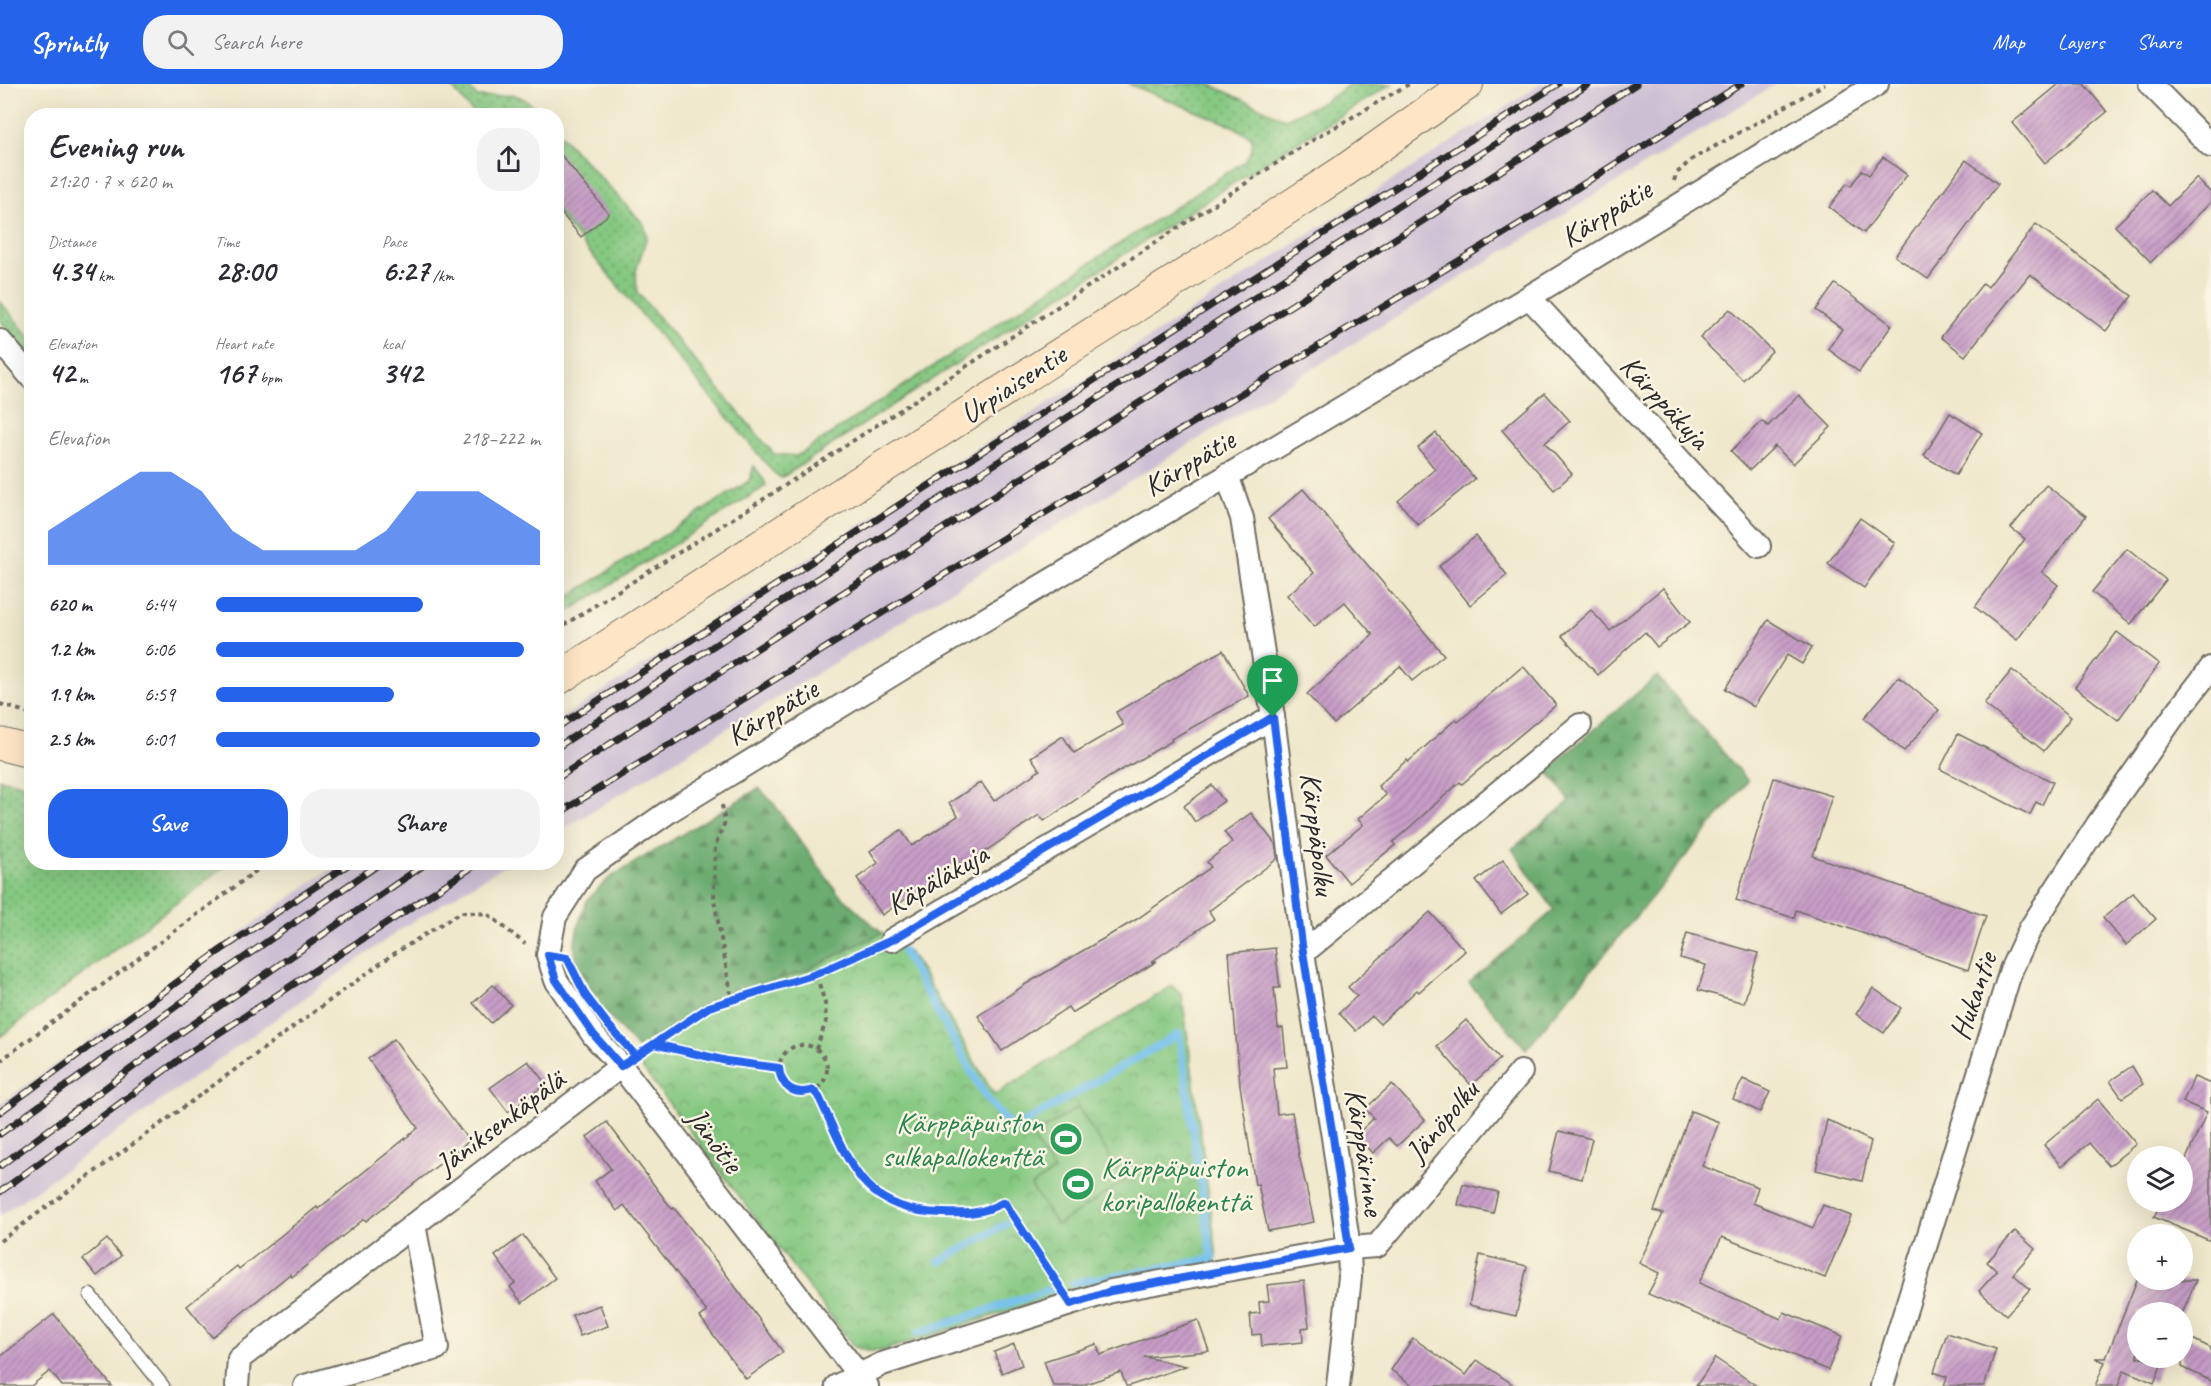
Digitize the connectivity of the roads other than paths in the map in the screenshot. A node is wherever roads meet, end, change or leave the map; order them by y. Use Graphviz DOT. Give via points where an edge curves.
graph roads {
  1 [pos="1467,84"];
  2 [pos="1877,84"];
  3 [pos="2150,84"];
  4 [pos="2211,146"];
  5 [pos="1529,297"];
  6 [pos="0,341"];
  7 [pos="24,369"];
  8 [pos="1227,475"];
  9 [pos="1759,546"];
  10 [pos="2211,668"];
  11 [pos="564,675"];
  12 [pos="1273,717"];
  13 [pos="1580,725"];
  14 [pos="0,744"];
  15 [pos="24,750"];
  16 [pos="892,940"];
  17 [pos="1303,952"];
  18 [pos="548,955"];
  19 [pos="621,1066"];
  20 [pos="1521,1072"];
  21 [pos="414,1224"];
  22 [pos="1349,1248"];
  23 [pos="90,1295"];
  24 [pos="863,1381"];
  25 [pos="163,1386"];
  26 [pos="237,1386"];
  27 [pos="304,1386"];
  28 [pos="837,1386"];
  29 [pos="1338,1386"];
  30 [pos="1882,1386"];
  1 -- 11 [label="main road, Urpiaisentie" via="1236,242"];
  2 -- 5 [label="street, Kärppätie"];
  3 -- 4 [label="street"];
  5 -- 8 [label="street, Kärppätie"];
  5 -- 9 [label="street, Kärppäkuja"];
  6 -- 7 [label="street"];
  8 -- 12 [label="street, Kärppäpolku" via="1242,518"];
  8 -- 18 [label="street, Kärppätie" via="670,810 585,870 555,917"];
  10 -- 30 [label="street, Hukantie" via="2098,824 2030,928 2011,970"];
  12 -- 16 [label="street, Käpäläkuja"];
  12 -- 17 [label="street, Kärppäpolku"];
  13 -- 17 [label="street"];
  14 -- 15 [label="main road"];
  17 -- 22 [label="street, Kärppärinne"];
  18 -- 19 [label="street, Jänötie" via="556,980"];
  19 -- 21 [label="street, Jäniksenkäpälä"];
  19 -- 24 [label="street, Jänötie"];
  20 -- 22 [label="street, Jänöpolku" via="1377,1246"];
  21 -- 26 [label="street, Jäniksenkäpälä" via="238,1359"];
  21 -- 27 [label="street" via="437,1348"];
  22 -- 24 [label="street, Kärppärinne" via="1111,1291 882,1364"];
  22 -- 29 [label="street" via="1350,1277"];
  23 -- 25 [label="lane"];
  24 -- 28 [label="street, Kärppärinne"];
}
